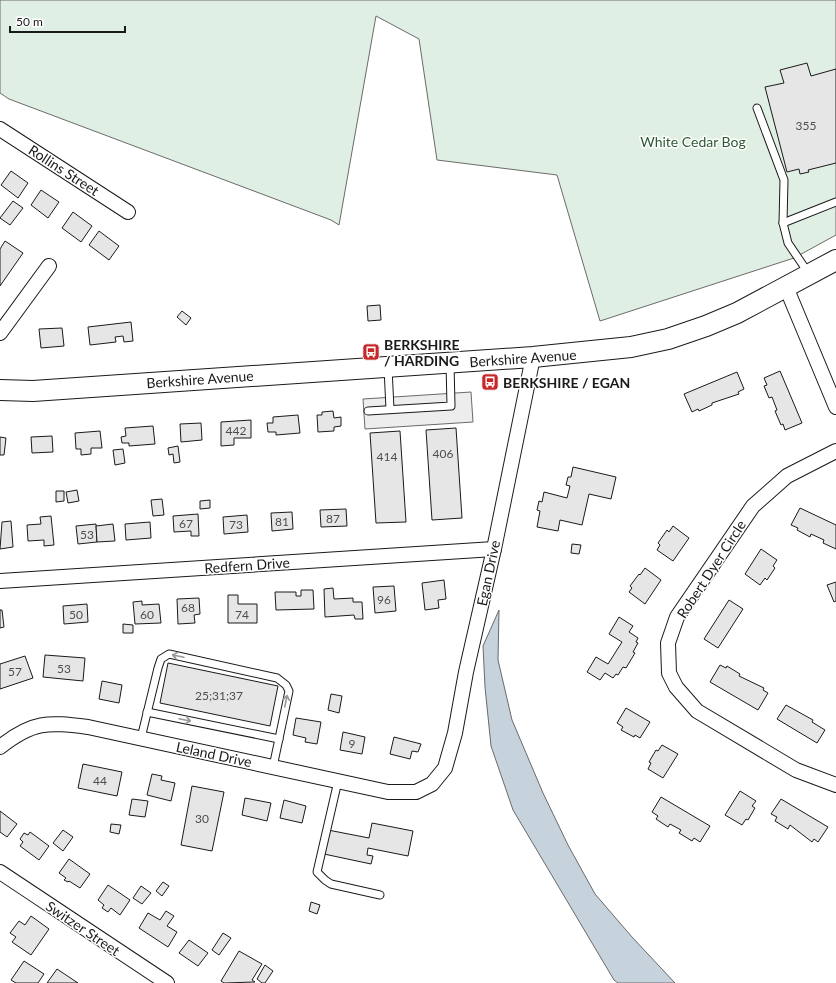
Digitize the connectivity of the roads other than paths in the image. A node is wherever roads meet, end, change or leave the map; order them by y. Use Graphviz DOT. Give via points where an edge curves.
graph roads {
  1 [pos="757,108"];
  2 [pos="0,129"];
  3 [pos="836,202"];
  4 [pos="128,212"];
  5 [pos="782,223"];
  6 [pos="836,260"];
  7 [pos="49,266"];
  8 [pos="810,274"];
  9 [pos="786,287"];
  10 [pos="0,333"];
  11 [pos="533,357"];
  12 [pos="450,363"];
  13 [pos="388,366"];
  14 [pos="0,390"];
  15 [pos="836,407"];
  16 [pos="390,410"];
  17 [pos="368,411"];
  18 [pos="836,450"];
  19 [pos="494,549"];
  20 [pos="0,581"];
  21 [pos="147,712"];
  22 [pos="141,738"];
  23 [pos="279,739"];
  24 [pos="0,747"];
  25 [pos="273,767"];
  26 [pos="338,781"];
  27 [pos="432,784"];
  28 [pos="836,784"];
  29 [pos="0,872"];
  30 [pos="380,895"];
  31 [pos="166,983"];
  1 -- 5 [label="lane" via="784,180"];
  2 -- 4 [label="street, Rollins Street"];
  3 -- 5 [label="lane"];
  5 -- 8 [label="lane" via="788,242"];
  6 -- 8 [label="main road, Berkshire Avenue"];
  7 -- 10 [label="street"];
  8 -- 9 [label="main road, Berkshire Avenue"];
  9 -- 11 [label="main road, Berkshire Avenue" via="737,313 668,339 631,347"];
  9 -- 15 [label="street"];
  11 -- 12 [label="main road, Berkshire Avenue"];
  11 -- 19 [label="street, Egan Drive"];
  12 -- 13 [label="main road, Berkshire Avenue"];
  12 -- 16 [label="lane" via="450,406"];
  13 -- 14 [label="main road, Berkshire Avenue" via="33,391"];
  13 -- 16 [label="lane"];
  16 -- 17 [label="lane"];
  18 -- 28 [label="street, Robert Dyer Circle" via="787,476 753,506 677,617 668,643 669,672 676,687 697,711 796,770"];
  19 -- 20 [label="street, Redfern Drive"];
  19 -- 27 [label="street, Egan Drive" via="455,733 444,768"];
  21 -- 22 [label="lane"];
  21 -- 23 [label="lane, one-way"];
  23 -- 21 [label="lane, one-way" via="288,691 286,685 277,678 169,654 161,659"];
  22 -- 24 [label="street, Leland Drive" via="59,723 36,725 18,733"];
  22 -- 25 [label="street, Leland Drive"];
  23 -- 25 [label="lane"];
  25 -- 26 [label="street, Leland Drive"];
  26 -- 27 [label="street, Leland Drive" via="388,792 416,792"];
  26 -- 30 [label="lane" via="317,872 331,884"];
  29 -- 31 [label="street, Switzer Street"];
}
